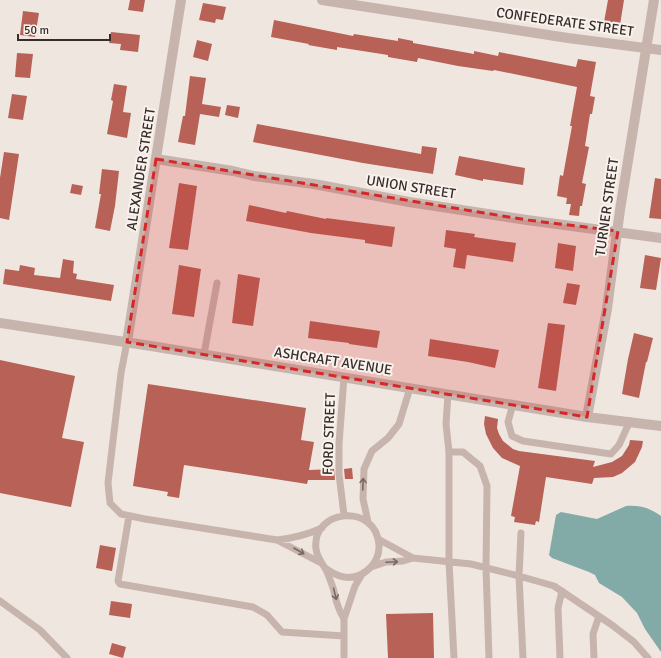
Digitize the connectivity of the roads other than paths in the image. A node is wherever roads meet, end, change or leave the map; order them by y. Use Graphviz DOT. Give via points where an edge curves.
graph roads {
  1 [pos="181,0"];
  2 [pos="322,0"];
  3 [pos="654,0"];
  4 [pos="646,48"];
  5 [pos="661,50"];
  6 [pos="156,159"];
  7 [pos="618,232"];
  8 [pos="661,238"];
  9 [pos="217,283"];
  10 [pos="0,324"];
  11 [pos="128,342"];
  12 [pos="204,354"];
  13 [pos="344,377"];
  14 [pos="410,388"];
  15 [pos="448,394"];
  16 [pos="513,404"];
  17 [pos="587,417"];
  18 [pos="630,421"];
  19 [pos="661,426"];
  20 [pos="449,452"];
  21 [pos="344,515"];
  22 [pos="129,516"];
  23 [pos="368,522"];
  24 [pos="322,528"];
  25 [pos="521,533"];
  26 [pos="378,539"];
  27 [pos="277,540"];
  28 [pos="413,558"];
  29 [pos="449,562"];
  30 [pos="323,566"];
  31 [pos="371,567"];
  32 [pos="486,568"];
  33 [pos="363,573"];
  34 [pos="519,576"];
  35 [pos="562,591"];
  36 [pos="0,601"];
  37 [pos="599,616"];
  38 [pos="344,619"];
  39 [pos="344,636"];
  40 [pos="67,658"];
  41 [pos="344,658"];
  42 [pos="454,658"];
  43 [pos="489,658"];
  44 [pos="523,658"];
  45 [pos="560,658"];
  46 [pos="594,658"];
  47 [pos="648,658"];
  1 -- 6 [label="street, ALEXANDER STREET"];
  2 -- 4 [label="street, CONFEDERATE STREET"];
  3 -- 4 [label="street, TURNER STREET"];
  4 -- 5 [label="street, CONFEDERATE STREET"];
  4 -- 7 [label="street, TURNER STREET"];
  6 -- 7 [label="street, UNION STREET" via="417,203"];
  6 -- 11 [label="street, ALEXANDER STREET"];
  7 -- 8 [label="street, UNION STREET"];
  7 -- 17 [label="street, TURNER STREET"];
  9 -- 12 [label="lane"];
  10 -- 11 [label="street, ASHCRAFT AVENUE"];
  11 -- 12 [label="street, ASHCRAFT AVENUE"];
  11 -- 22 [label="lane" via="121,373 108,483 110,503 121,514"];
  12 -- 13 [label="street, ASHCRAFT AVENUE"];
  13 -- 14 [label="street, ASHCRAFT AVENUE"];
  13 -- 21 [label="lane, FORD STREET" via="339,444 339,474"];
  14 -- 15 [label="street, ASHCRAFT AVENUE"];
  23 -- 14 [label="lane, one-way" via="363,499 364,469 372,451 388,438 399,424"];
  15 -- 16 [label="street, ASHCRAFT AVENUE"];
  15 -- 20 [label="lane" via="446,424"];
  16 -- 17 [label="street, ASHCRAFT AVENUE"];
  16 -- 18 [label="lane" via="508,422 512,436 523,441 611,454 619,445"];
  17 -- 18 [label="street, ASHCRAFT AVENUE"];
  18 -- 19 [label="street, ASHCRAFT AVENUE"];
  20 -- 29 [label="lane"];
  20 -- 32 [label="lane" via="463,452 480,466 486,486"];
  21 -- 23 [label="lane" via="360,517"];
  21 -- 24 [label="lane" via="329,520"];
  22 -- 27 [label="lane"];
  22 -- 39 [label="lane" via="118,582 120,584 253,607 267,615 282,632"];
  23 -- 26 [label="lane"];
  24 -- 27 [label="lane" via="295,538"];
  24 -- 30 [label="lane" via="317,538 316,549"];
  25 -- 34 [label="lane"];
  26 -- 28 [label="lane"];
  26 -- 31 [label="lane" via="379,549"];
  27 -- 30 [label="lane, one-way"];
  28 -- 29 [label="lane"];
  31 -- 28 [label="lane, one-way"];
  29 -- 32 [label="lane"];
  29 -- 42 [label="lane"];
  30 -- 33 [label="lane" via="334,575 344,578"];
  30 -- 38 [label="lane, one-way"];
  31 -- 33 [label="lane"];
  32 -- 34 [label="lane"];
  32 -- 43 [label="lane"];
  33 -- 38 [label="lane"];
  34 -- 35 [label="lane" via="554,586"];
  34 -- 44 [label="lane"];
  35 -- 37 [label="lane"];
  35 -- 45 [label="lane" via="558,608"];
  36 -- 40 [label="lane" via="40,630"];
  37 -- 46 [label="lane" via="593,634"];
  37 -- 47 [label="lane" via="634,642"];
  38 -- 39 [label="lane"];
  39 -- 41 [label="lane"];
}
